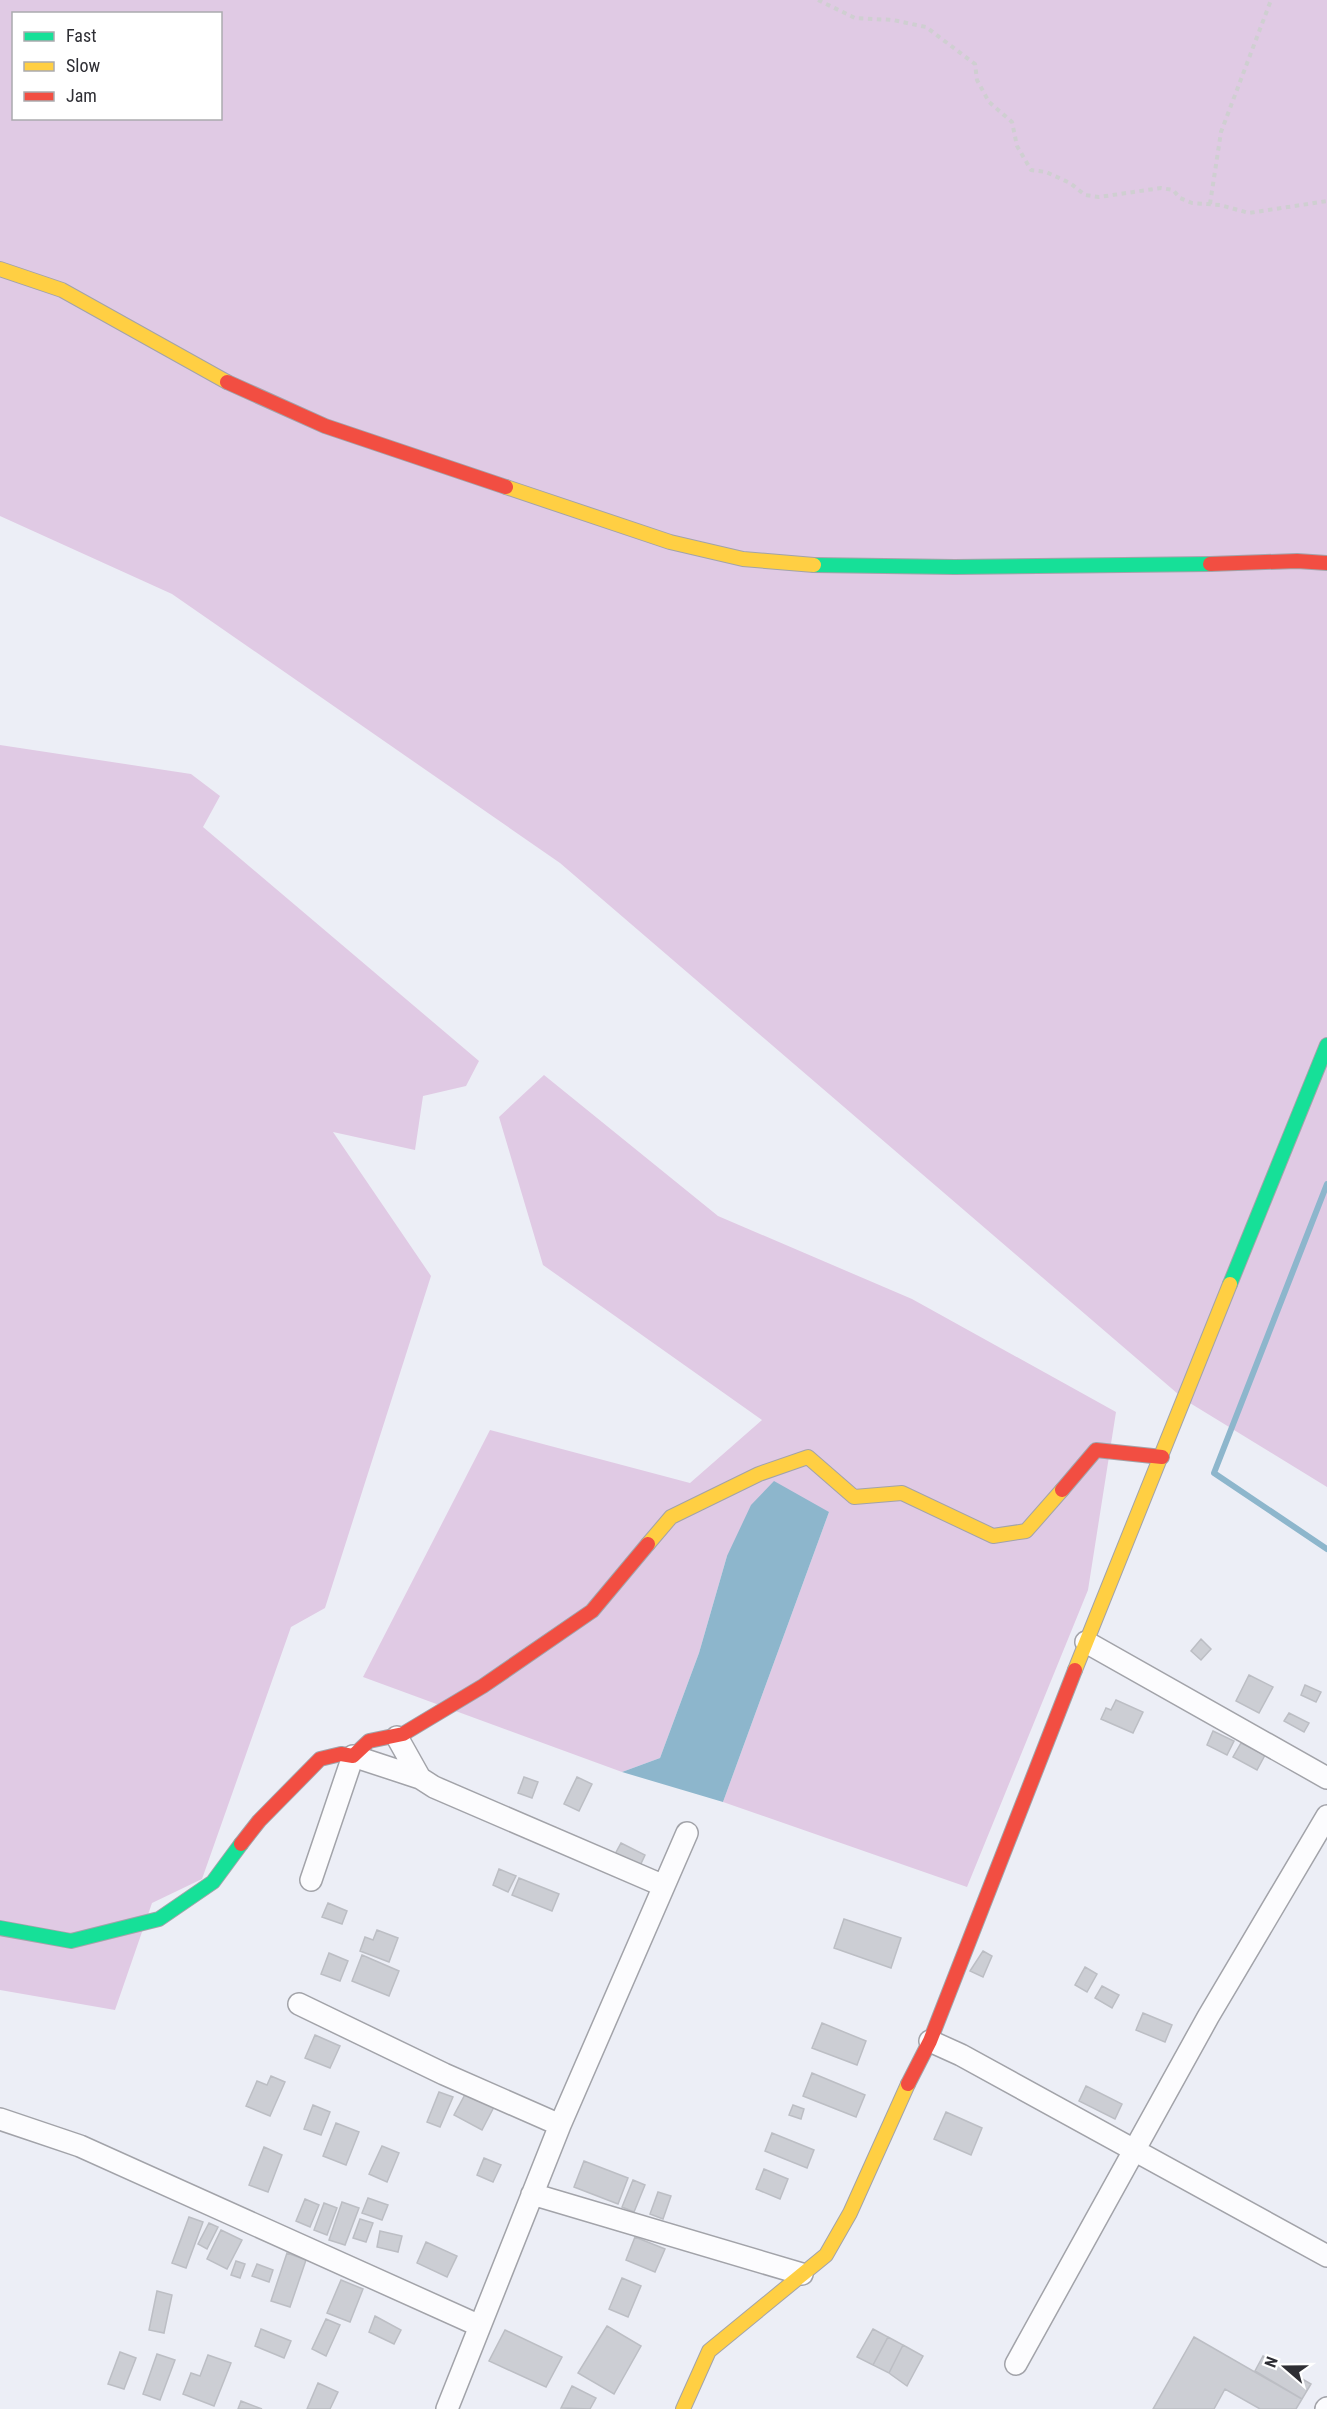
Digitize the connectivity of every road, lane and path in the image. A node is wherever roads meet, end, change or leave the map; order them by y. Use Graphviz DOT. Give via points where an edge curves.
graph roads {
  1 [pos="818,0"];
  2 [pos="1271,0"];
  3 [pos="1327,201"];
  4 [pos="1209,204"];
  5 [pos="0,269"];
  6 [pos="1327,563"];
  7 [pos="1327,1045"];
  8 [pos="1162,1457"];
  9 [pos="1086,1642"];
  10 [pos="397,1737"];
  11 [pos="353,1756"];
  12 [pos="420,1778"];
  13 [pos="1327,1778"];
  14 [pos="1327,1816"];
  15 [pos="687,1833"];
  16 [pos="311,1880"];
  17 [pos="664,1886"];
  18 [pos="0,1928"];
  19 [pos="299,2004"];
  20 [pos="930,2042"];
  21 [pos="0,2119"];
  22 [pos="560,2125"];
  23 [pos="1134,2151"];
  24 [pos="532,2194"];
  25 [pos="1327,2256"];
  26 [pos="802,2274"];
  27 [pos="480,2326"];
  28 [pos="1016,2364"];
  29 [pos="447,2409"];
  30 [pos="683,2409"];
  1 -- 4 [label="path" via="855,18 926,27 975,64 977,80 989,102 1012,122 1017,146 1031,170 1070,183 1085,195 1099,197 1161,188 1173,190 1192,203"];
  2 -- 4 [label="path" via="1221,132"];
  3 -- 4 [label="path" via="1249,213"];
  5 -- 6 [label="street" via="62,290 232,384 325,426 670,542 743,559 819,565 954,567"];
  7 -- 8 [label="street"];
  8 -- 9 [label="street"];
  8 -- 10 [label="street" via="1096,1450 1026,1531 993,1536 902,1493 854,1497 808,1457 759,1474 671,1517 592,1611 483,1686"];
  9 -- 13 [label="street"];
  9 -- 20 [label="street"];
  10 -- 11 [label="street" via="369,1741"];
  10 -- 12 [label="street"];
  11 -- 12 [label="street"];
  11 -- 16 [label="street"];
  11 -- 18 [label="street" via="341,1754 320,1759 259,1821 213,1882 159,1919 71,1941"];
  12 -- 17 [label="street"];
  14 -- 23 [label="street" via="1208,2016"];
  15 -- 17 [label="street"];
  17 -- 22 [label="street"];
  19 -- 22 [label="street"];
  20 -- 23 [label="street" via="961,2055"];
  20 -- 26 [label="street" via="895,2110 850,2214 826,2255"];
  21 -- 27 [label="street" via="80,2146"];
  22 -- 24 [label="street"];
  23 -- 25 [label="street"];
  23 -- 28 [label="street"];
  24 -- 26 [label="street"];
  24 -- 27 [label="street"];
  26 -- 30 [label="street" via="709,2351"];
  27 -- 29 [label="street"];
}
